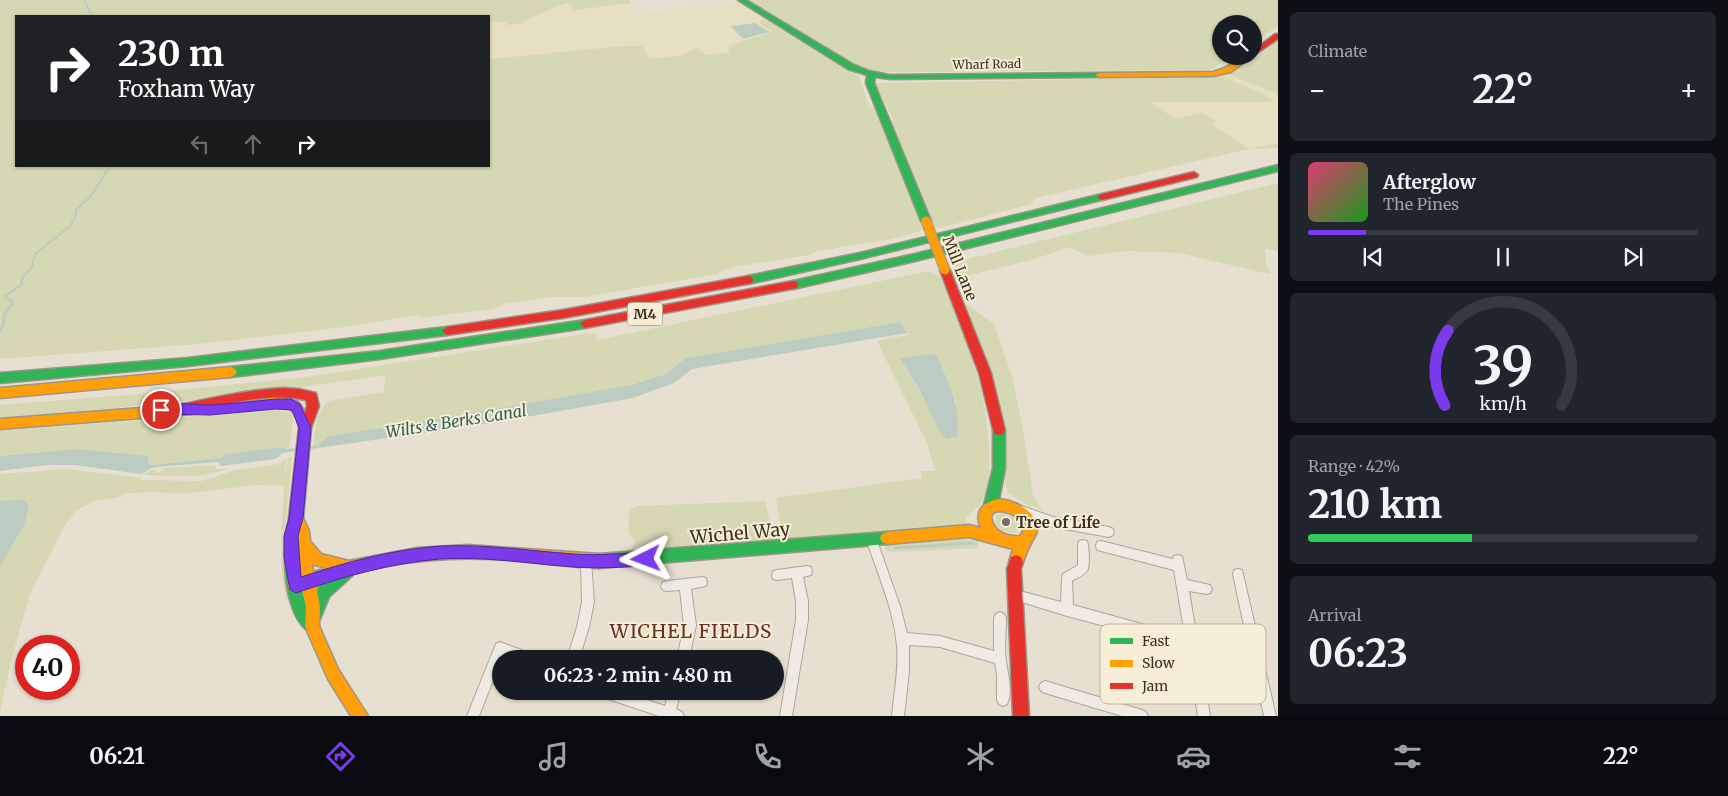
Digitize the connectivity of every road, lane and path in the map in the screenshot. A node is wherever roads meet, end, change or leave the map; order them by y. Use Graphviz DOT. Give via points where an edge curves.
graph roads {
  1 [pos="741,0"];
  2 [pos="1278,36"];
  3 [pos="1262,47"];
  4 [pos="1236,65"];
  5 [pos="871,74"];
  6 [pos="1275,161"];
  7 [pos="1207,172"];
  8 [pos="0,378"];
  9 [pos="0,392"];
  10 [pos="184,408"];
  11 [pos="0,424"];
  12 [pos="305,428"];
  13 [pos="998,480"];
  14 [pos="991,505"];
  15 [pos="1016,508"];
  16 [pos="984,516"];
  17 [pos="296,518"];
  18 [pos="1053,522"];
  19 [pos="969,531"];
  20 [pos="1109,532"];
  21 [pos="1027,537"];
  22 [pos="871,538"];
  23 [pos="999,539"];
  24 [pos="302,541"];
  25 [pos="1084,544"];
  26 [pos="1101,546"];
  27 [pos="586,561"];
  28 [pos="1179,563"];
  29 [pos="352,568"];
  30 [pos="1014,569"];
  31 [pos="777,574"];
  32 [pos="1238,574"];
  33 [pos="307,581"];
  34 [pos="702,582"];
  35 [pos="685,584"];
  36 [pos="1182,584"];
  37 [pos="296,586"];
  38 [pos="667,586"];
  39 [pos="1206,589"];
  40 [pos="1016,596"];
  41 [pos="1067,610"];
  42 [pos="1000,618"];
  43 [pos="313,621"];
  44 [pos="1118,624"];
  45 [pos="1189,624"];
  46 [pos="1249,624"];
  47 [pos="903,639"];
  48 [pos="576,650"];
  49 [pos="685,650"];
  50 [pos="1000,659"];
  51 [pos="492,670"];
  52 [pos="1045,687"];
  53 [pos="1266,698"];
  54 [pos="628,700"];
  55 [pos="673,700"];
  56 [pos="1004,700"];
  57 [pos="1100,703"];
  58 [pos="1102,704"];
  59 [pos="476,715"];
  60 [pos="672,715"];
  61 [pos="360,716"];
  62 [pos="786,716"];
  63 [pos="898,716"];
  64 [pos="1020,716"];
  65 [pos="1142,716"];
  66 [pos="1270,716"];
  1 -- 5 [label="main road, Wharf Road" via="848,65"];
  2 -- 3 [label="main road"];
  4 -- 5 [label="main road, Wharf Road" via="1220,74 1203,75 922,78"];
  5 -- 13 [label="main road, Mill Lane, bridge" via="870,83 976,348 993,402 999,444"];
  6 -- 9 [label="main road, M4" via="924,255 618,319 478,342 319,362"];
  7 -- 8 [label="main road, M4" via="856,258 615,305 325,348"];
  10 -- 11 [label="main road"];
  10 -- 12 [label="main road" via="210,410 288,404 298,409"];
  10 -- 12 [label="main road" via="305,392 313,400"];
  12 -- 17 [label="main road"];
  13 -- 14 [label="main road, Mill Lane"];
  13 -- 15 [label="main road"];
  14 -- 15 [label="main road" via="1002,503"];
  14 -- 16 [label="main road, Mill Lane"];
  15 -- 18 [label="street"];
  15 -- 21 [label="main road" via="1028,520"];
  16 -- 19 [label="main road"];
  16 -- 23 [label="main road" via="988,529"];
  17 -- 24 [label="main road" via="302,531"];
  17 -- 37 [label="main road" via="290,543"];
  18 -- 20 [label="street"];
  18 -- 21 [label="street" via="1040,526"];
  19 -- 22 [label="main road, Wichel Way"];
  19 -- 23 [label="main road, Wichel Way"];
  21 -- 23 [label="main road" via="1012,543"];
  21 -- 30 [label="main road"];
  22 -- 27 [label="main road, Wichel Way" via="646,559"];
  22 -- 47 [label="street"];
  23 -- 30 [label="main road"];
  24 -- 29 [label="main road" via="316,560"];
  24 -- 33 [label="main road"];
  25 -- 41 [label="street" via="1083,568 1067,578"];
  26 -- 28 [label="street"];
  27 -- 29 [label="main road, Wichel Way" via="461,552"];
  27 -- 48 [label="street" via="588,602"];
  28 -- 36 [label="street"];
  29 -- 33 [label="main road, Wichel Way"];
  29 -- 43 [label="main road" via="326,590"];
  30 -- 40 [label="main road"];
  31 -- 62 [label="street" via="802,572 802,620"];
  32 -- 46 [label="street"];
  33 -- 37 [label="main road, Wichel Way"];
  33 -- 43 [label="main road"];
  34 -- 35 [label="street"];
  35 -- 38 [label="street"];
  35 -- 49 [label="street" via="690,625"];
  36 -- 39 [label="street"];
  36 -- 45 [label="street"];
  37 -- 43 [label="main road" via="305,621"];
  40 -- 41 [label="street"];
  40 -- 64 [label="main road"];
  41 -- 44 [label="street"];
  42 -- 50 [label="street"];
  43 -- 61 [label="main road" via="332,674"];
  47 -- 50 [label="street" via="950,642"];
  47 -- 63 [label="street"];
  50 -- 56 [label="street"];
  51 -- 59 [label="street"];
  52 -- 57 [label="street"];
  53 -- 66 [label="street"];
  54 -- 60 [label="street"];
  55 -- 60 [label="street"];
  58 -- 65 [label="street"];
}
